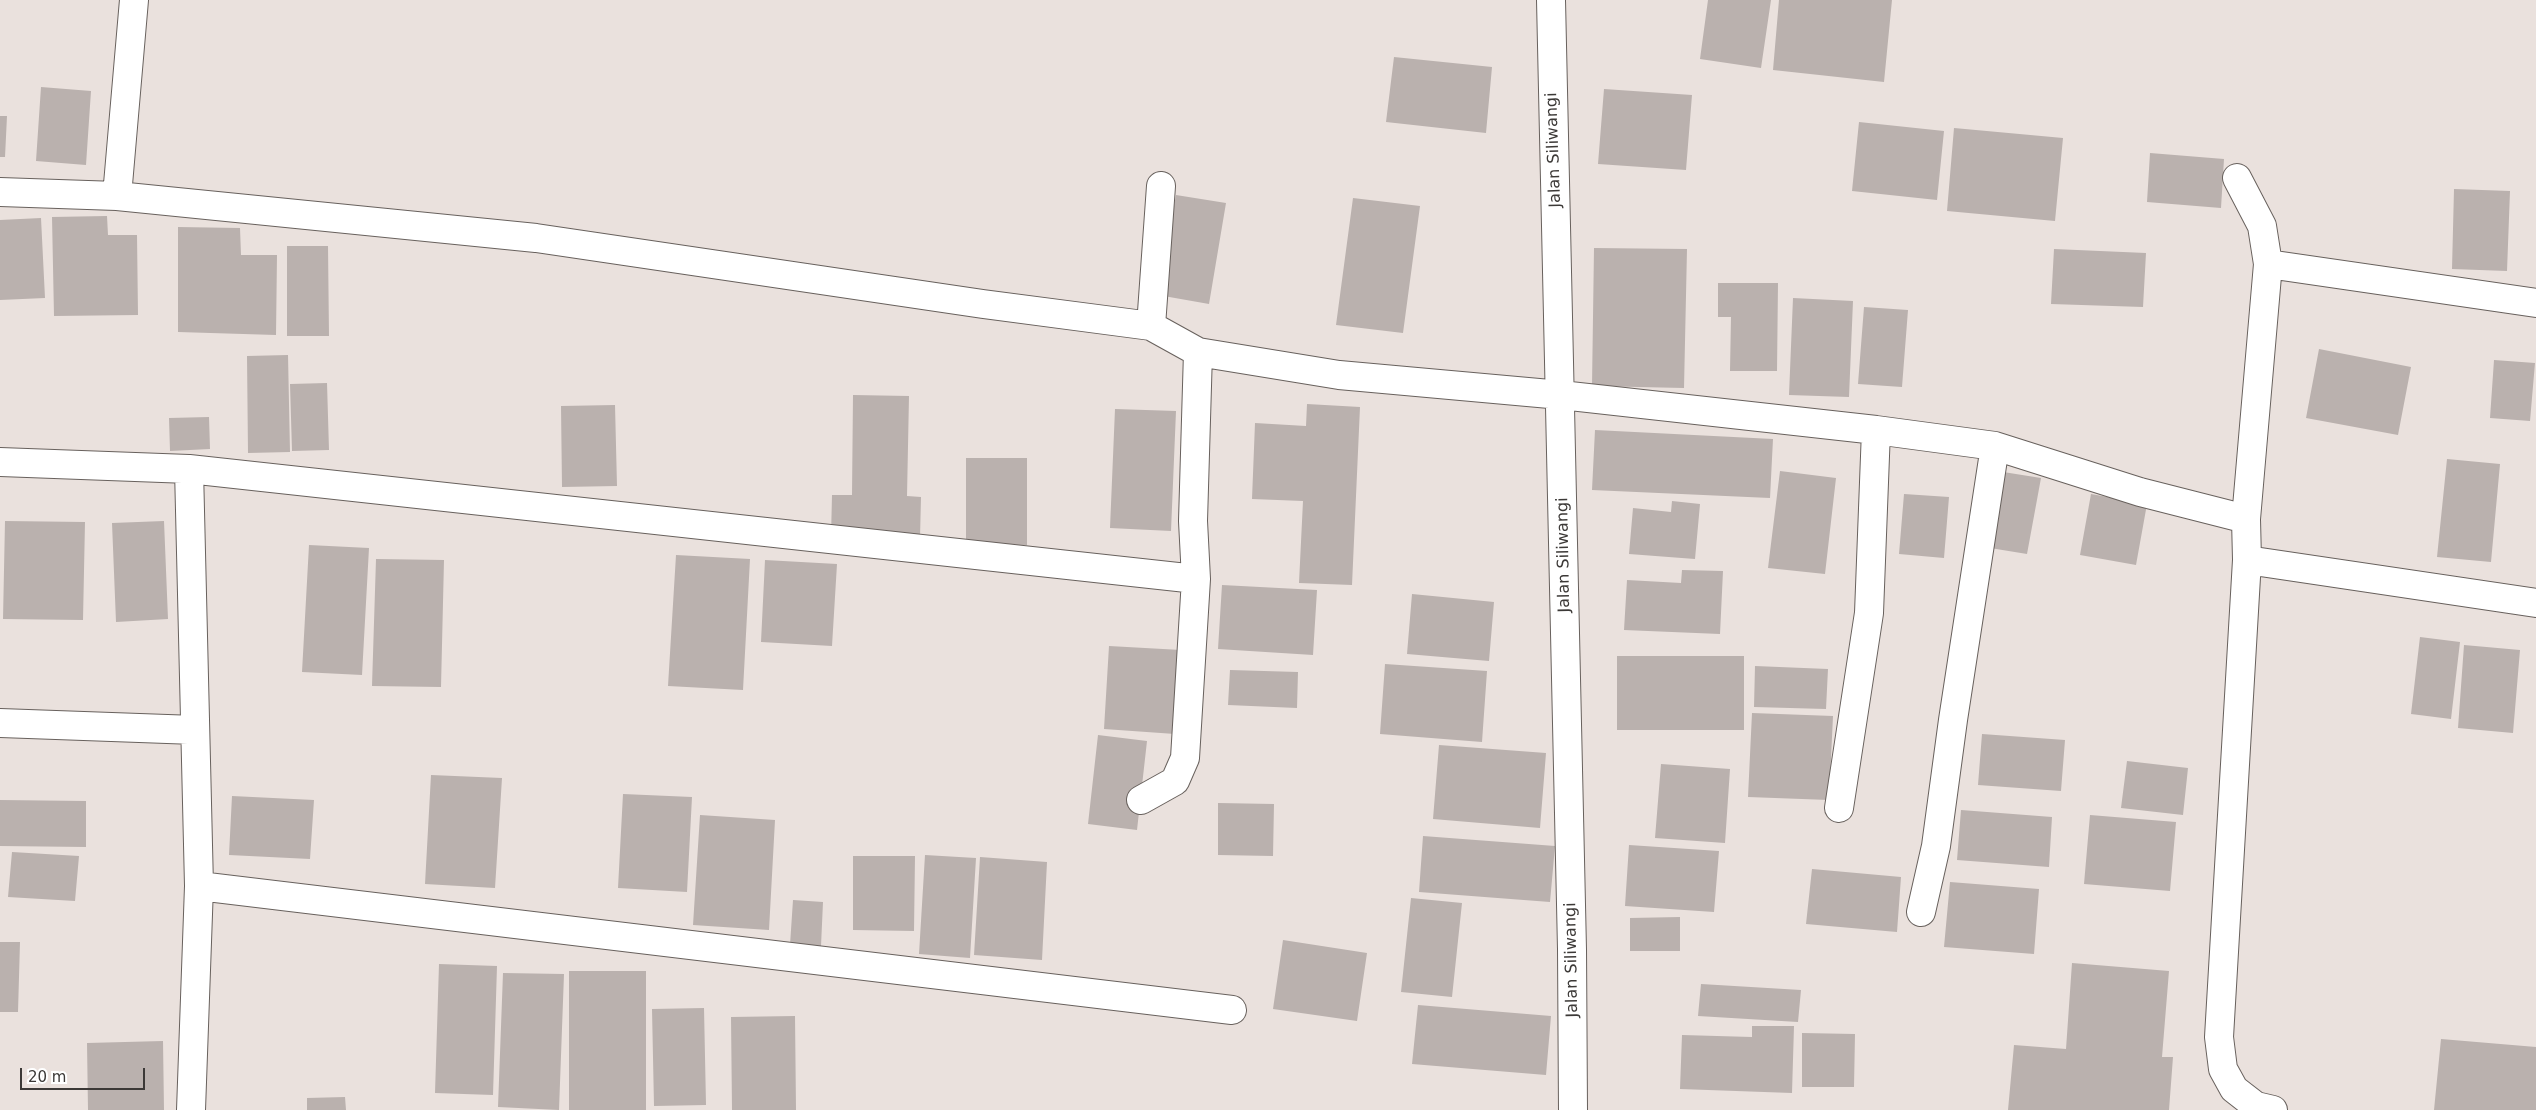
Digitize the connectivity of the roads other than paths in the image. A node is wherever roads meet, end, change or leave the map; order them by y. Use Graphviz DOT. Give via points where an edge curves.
graph roads {
  1 [pos="134,0"];
  2 [pos="1551,0"];
  3 [pos="2237,178"];
  4 [pos="1161,186"];
  5 [pos="0,192"];
  6 [pos="117,196"];
  7 [pos="2268,264"];
  8 [pos="2536,303"];
  9 [pos="1151,326"];
  10 [pos="1198,352"];
  11 [pos="1561,395"];
  12 [pos="1876,430"];
  13 [pos="1995,446"];
  14 [pos="0,462"];
  15 [pos="189,469"];
  16 [pos="2246,519"];
  17 [pos="2247,560"];
  18 [pos="1196,579"];
  19 [pos="2536,603"];
  20 [pos="0,723"];
  21 [pos="195,730"];
  22 [pos="1141,800"];
  23 [pos="1838,808"];
  24 [pos="199,886"];
  25 [pos="1921,912"];
  26 [pos="1232,1010"];
  27 [pos="191,1110"];
  28 [pos="1573,1110"];
  29 [pos="2273,1110"];
  1 -- 6 [label="street"];
  2 -- 11 [label="street, Jalan Siliwangi"];
  3 -- 7 [label="street" via="2262,226"];
  4 -- 9 [label="street"];
  5 -- 6 [label="street"];
  6 -- 9 [label="street" via="536,238"];
  7 -- 8 [label="street"];
  7 -- 16 [label="street"];
  9 -- 10 [label="street"];
  10 -- 11 [label="street" via="1339,375"];
  10 -- 18 [label="street" via="1193,521"];
  11 -- 12 [label="street"];
  11 -- 28 [label="street, Jalan Siliwangi"];
  12 -- 13 [label="street"];
  12 -- 23 [label="street" via="1869,613"];
  13 -- 16 [label="street" via="2140,492"];
  13 -- 25 [label="street" via="1936,846"];
  14 -- 15 [label="street"];
  15 -- 18 [label="street"];
  15 -- 21 [label="street"];
  16 -- 17 [label="street"];
  17 -- 19 [label="street"];
  17 -- 29 [label="street" via="2219,1037 2223,1070 2234,1089 2256,1106"];
  18 -- 22 [label="street" via="1184,758 1175,781"];
  20 -- 21 [label="street"];
  21 -- 24 [label="street"];
  24 -- 26 [label="street"];
  24 -- 27 [label="street"];
}
